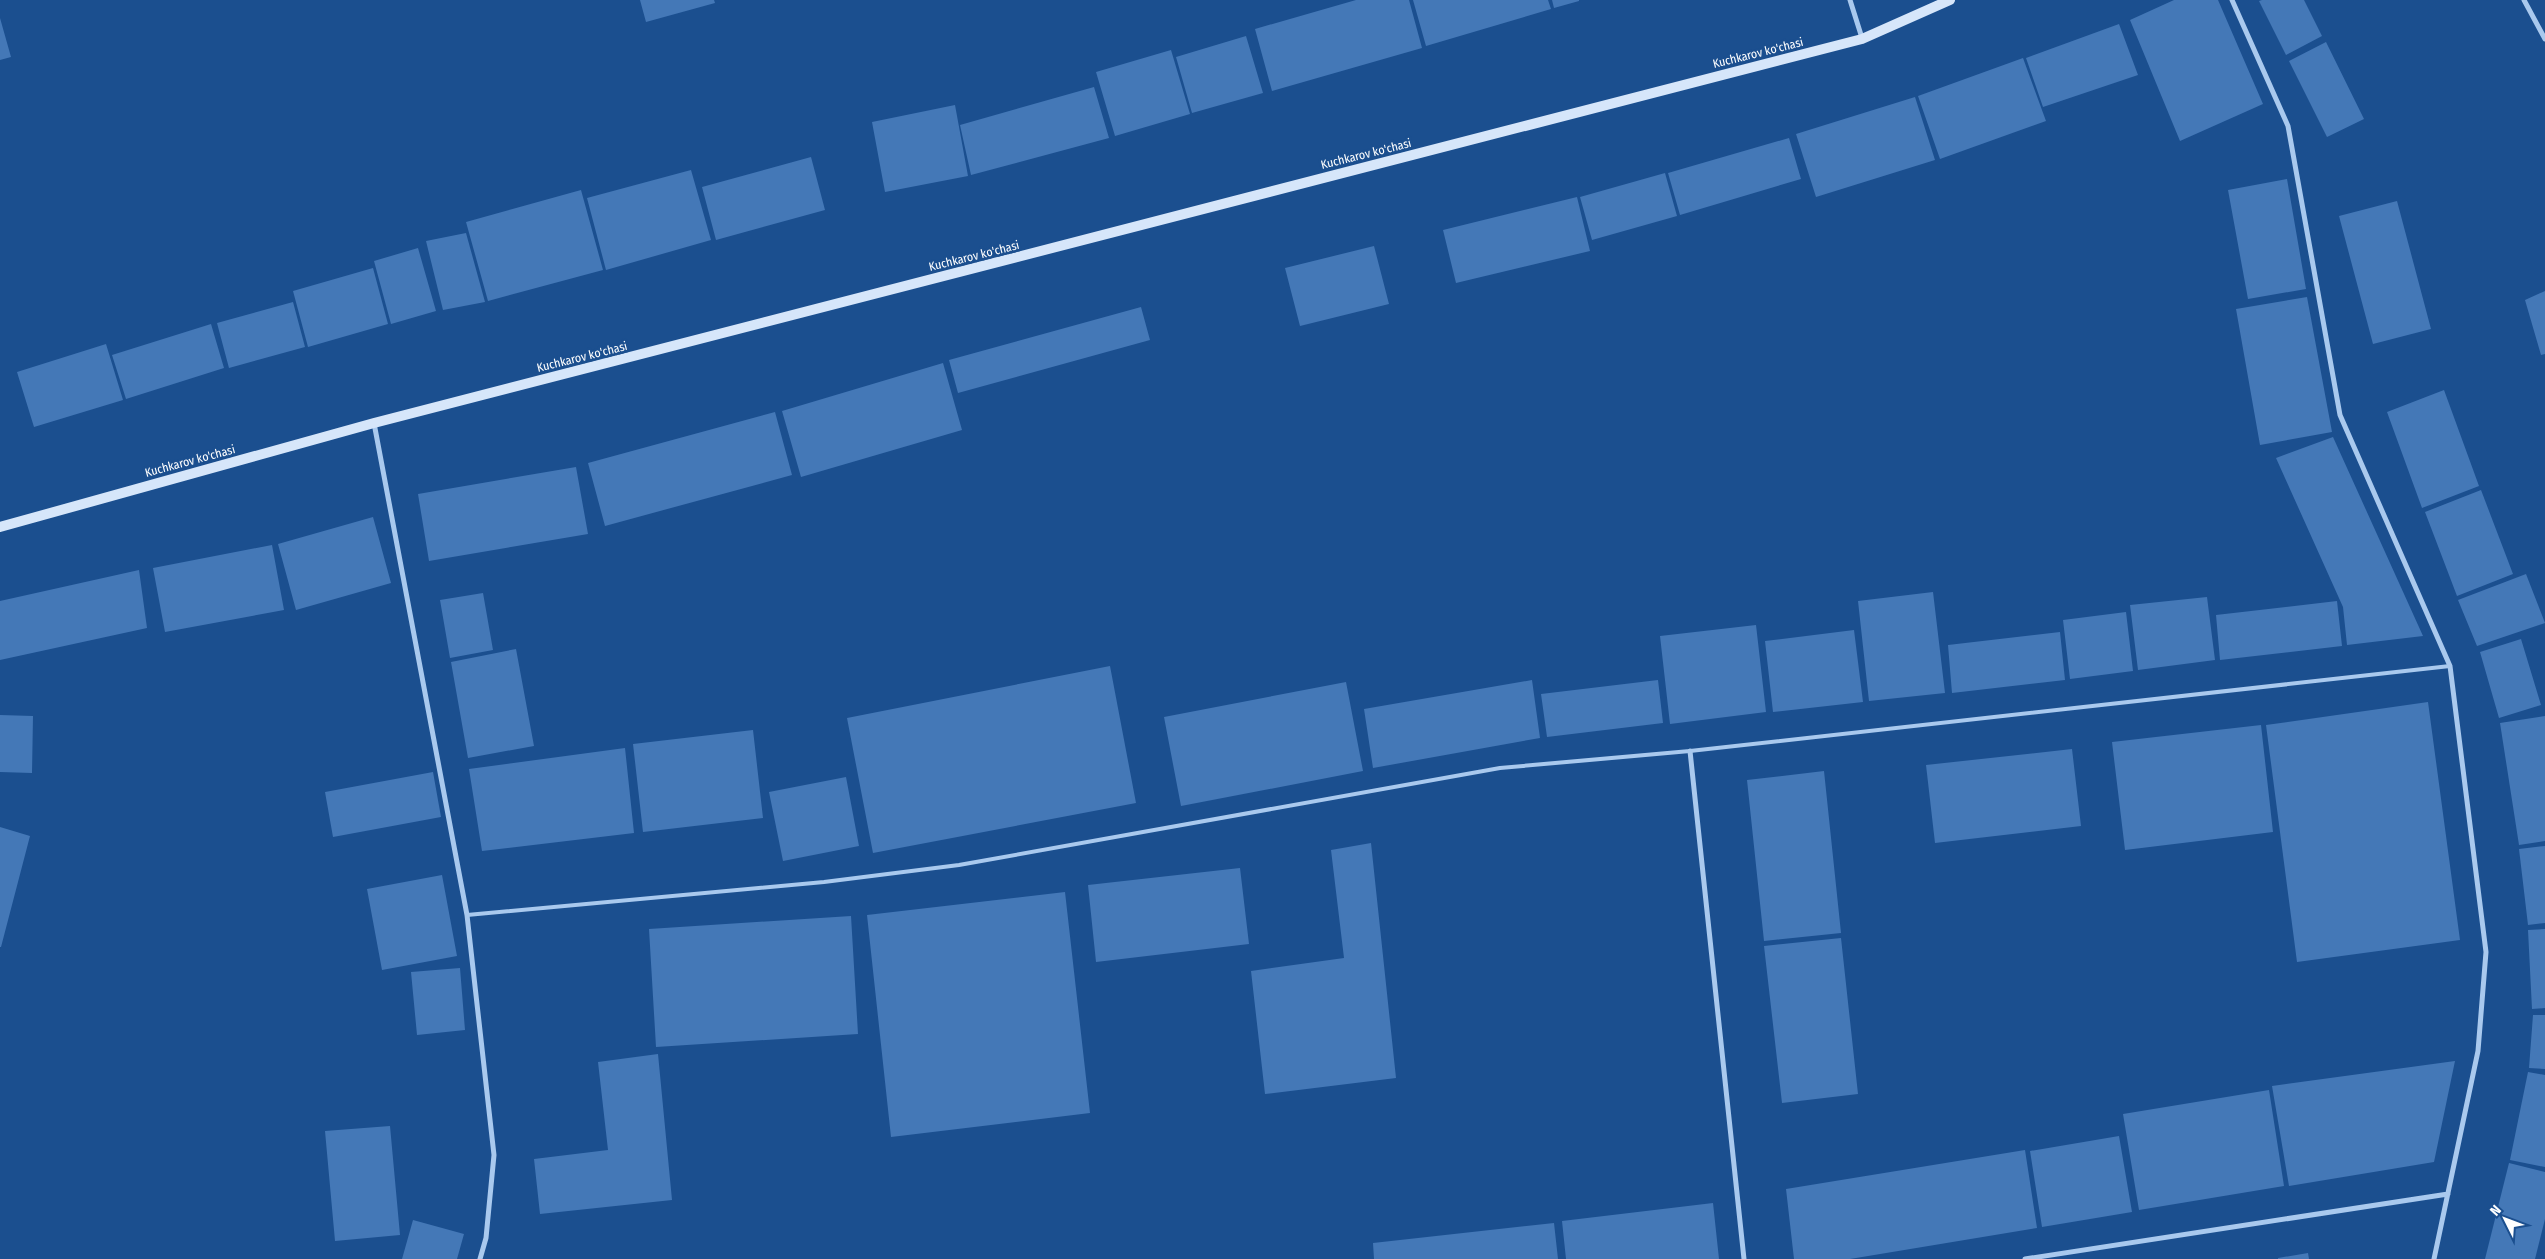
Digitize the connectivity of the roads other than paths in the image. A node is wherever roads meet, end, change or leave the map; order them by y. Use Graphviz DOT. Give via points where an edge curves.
graph roads {
  1 [pos="1850,0"];
  2 [pos="1950,0"];
  3 [pos="2232,0"];
  4 [pos="2524,0"];
  5 [pos="1862,39"];
  6 [pos="2545,39"];
  7 [pos="374,423"];
  8 [pos="0,527"];
  9 [pos="2450,666"];
  10 [pos="1690,751"];
  11 [pos="467,915"];
  12 [pos="2448,1194"];
  13 [pos="480,1259"];
  14 [pos="1744,1259"];
  15 [pos="2025,1259"];
  16 [pos="2434,1259"];
  1 -- 5 [label="street"];
  2 -- 5 [label="main road, Kuchkarov ko'chasi"];
  3 -- 9 [label="street" via="2288,126 2340,415"];
  4 -- 6 [label="street"];
  5 -- 7 [label="main road, Kuchkarov ko'chasi"];
  7 -- 8 [label="main road, Kuchkarov ko'chasi"];
  7 -- 11 [label="street"];
  9 -- 10 [label="lane"];
  9 -- 12 [label="street" via="2486,952 2478,1051"];
  10 -- 11 [label="lane" via="1500,768 958,865 824,882"];
  10 -- 14 [label="street"];
  11 -- 13 [label="street" via="494,1155 486,1238"];
  12 -- 15 [label="street"];
  12 -- 16 [label="street"];
}
